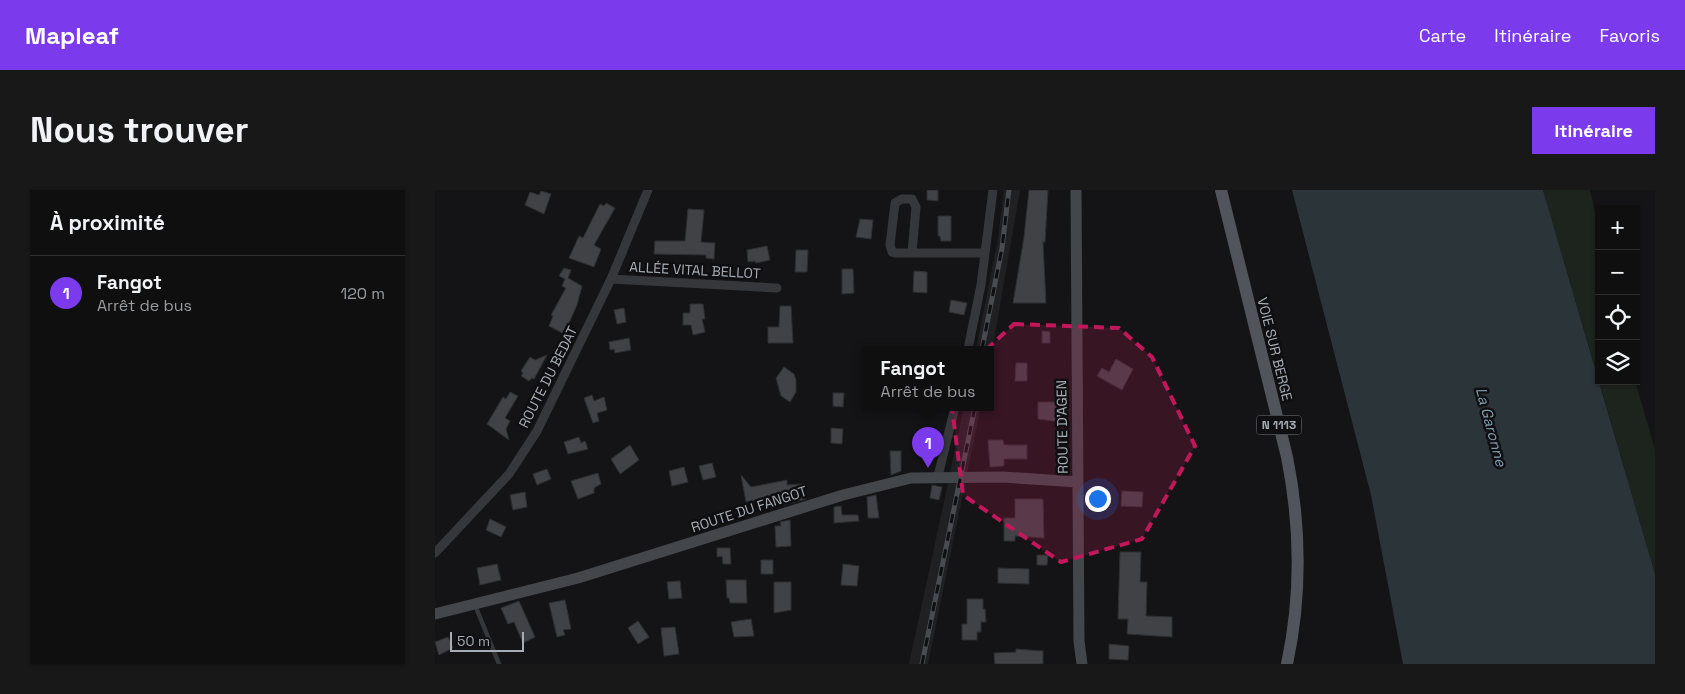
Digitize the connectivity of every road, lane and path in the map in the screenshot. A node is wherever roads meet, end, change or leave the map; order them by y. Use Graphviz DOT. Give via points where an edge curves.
graph roads {
  1 [pos="648,190"];
  2 [pos="993,190"];
  3 [pos="1076,190"];
  4 [pos="1221,190"];
  5 [pos="912,253"];
  6 [pos="984,253"];
  7 [pos="611,279"];
  8 [pos="777,288"];
  9 [pos="969,346"];
  10 [pos="954,411"];
  11 [pos="938,476"];
  12 [pos="1078,482"];
  13 [pos="435,552"];
  14 [pos="475,604"];
  15 [pos="435,614"];
  16 [pos="499,664"];
  17 [pos="1082,664"];
  18 [pos="1287,664"];
  1 -- 7 [label="street, ROUTE DU BEDAT"];
  2 -- 6 [label="street"];
  3 -- 12 [label="street, ROUTE D'AGEN"];
  4 -- 18 [label="main road, VOIE SUR BERGE / N 1113" via="1295,500 1299,569"];
  5 -- 5 [label="street" via="891,250 895,203 902,199 912,199 916,207"];
  5 -- 6 [label="street"];
  6 -- 9 [label="street"];
  7 -- 8 [label="street, ALLÉE VITAL BELLOT"];
  7 -- 13 [label="street, ROUTE DU BEDAT" via="560,387 519,459 509,474"];
  10 -- 11 [label="street"];
  11 -- 12 [label="street, ROUTE DU FANGOT"];
  11 -- 14 [label="street, ROUTE DU FANGOT" via="911,478 843,495 578,578"];
  12 -- 17 [label="street, ROUTE D'AGEN"];
  14 -- 15 [label="street, ROUTE DU FANGOT"];
  14 -- 16 [label="lane"];
}
